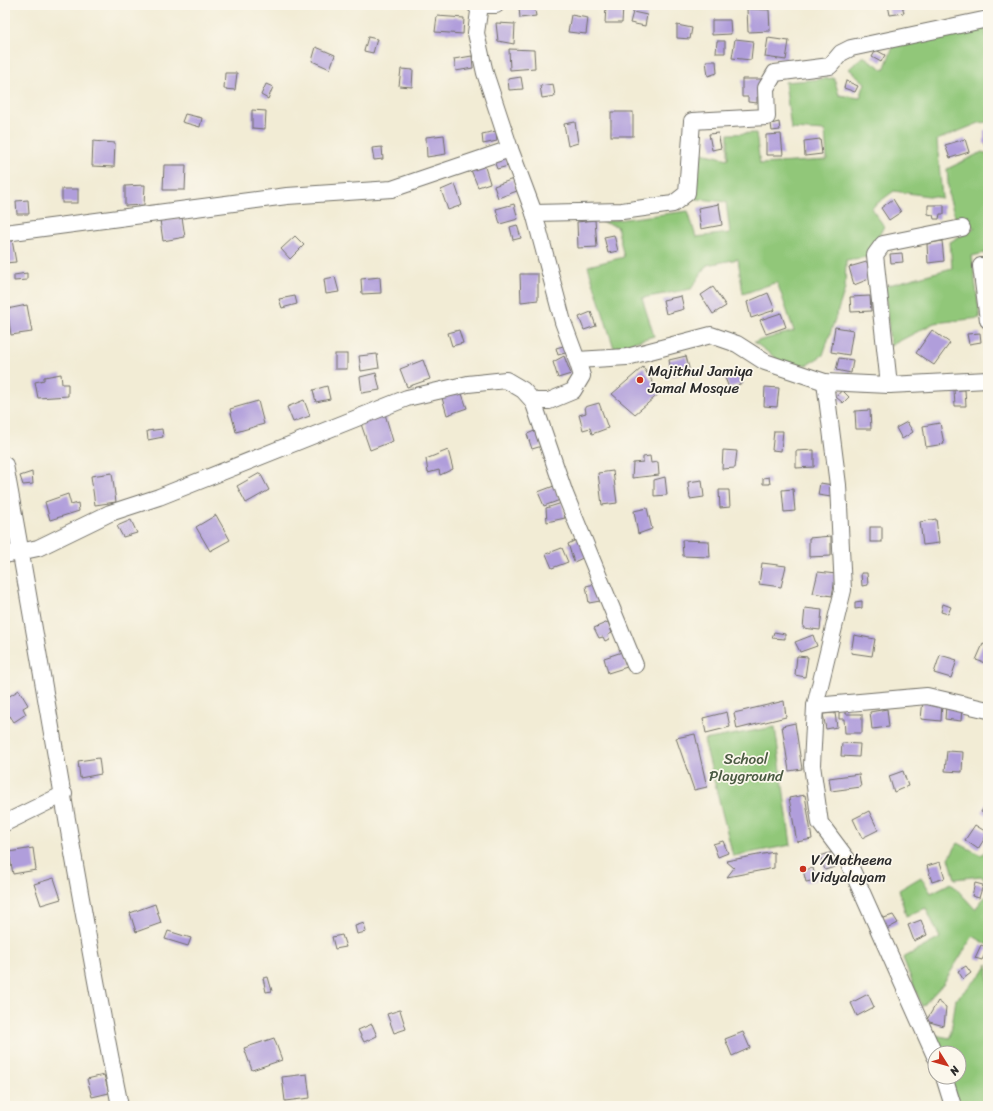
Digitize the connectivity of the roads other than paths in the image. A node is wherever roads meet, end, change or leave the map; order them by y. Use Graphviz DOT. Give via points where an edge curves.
graph roads {
  1 [pos="483,5"];
  2 [pos="988,19"];
  3 [pos="510,149"];
  4 [pos="534,213"];
  5 [pos="962,228"];
  6 [pos="5,233"];
  7 [pos="981,266"];
  8 [pos="988,320"];
  9 [pos="577,360"];
  10 [pos="988,380"];
  11 [pos="825,382"];
  12 [pos="889,385"];
  13 [pos="534,401"];
  14 [pos="5,465"];
  15 [pos="21,552"];
  16 [pos="5,555"];
  17 [pos="635,665"];
  18 [pos="815,706"];
  19 [pos="988,710"];
  20 [pos="64,794"];
  21 [pos="5,823"];
  22 [pos="930,1045"];
  23 [pos="946,1085"];
  24 [pos="120,1106"];
  25 [pos="953,1106"];
  1 -- 3 [label="street" via="476,33 485,74"];
  2 -- 4 [label="street" via="851,48 841,53 830,66 775,73 766,88 767,118 692,121 687,193 673,204 622,211"];
  3 -- 4 [label="street"];
  3 -- 6 [label="street" via="392,189 287,196"];
  4 -- 9 [label="street" via="563,322"];
  5 -- 12 [label="street" via="883,244 875,255"];
  7 -- 8 [label="street"];
  9 -- 11 [label="street" via="627,357 712,335 737,344 765,362"];
  9 -- 13 [label="street" via="582,376 573,391 549,401"];
  10 -- 12 [label="street"];
  11 -- 12 [label="street"];
  11 -- 18 [label="street" via="838,485 843,590"];
  13 -- 15 [label="street" via="523,390 506,380 468,384 407,398 159,497 110,513 38,548"];
  13 -- 17 [label="street" via="564,494"];
  14 -- 15 [label="street"];
  15 -- 16 [label="street"];
  15 -- 20 [label="street"];
  18 -- 19 [label="street" via="927,696"];
  18 -- 22 [label="street" via="812,765 820,823 847,859"];
  20 -- 21 [label="street"];
  20 -- 24 [label="street" via="95,981"];
  23 -- 25 [label="street"];
}
